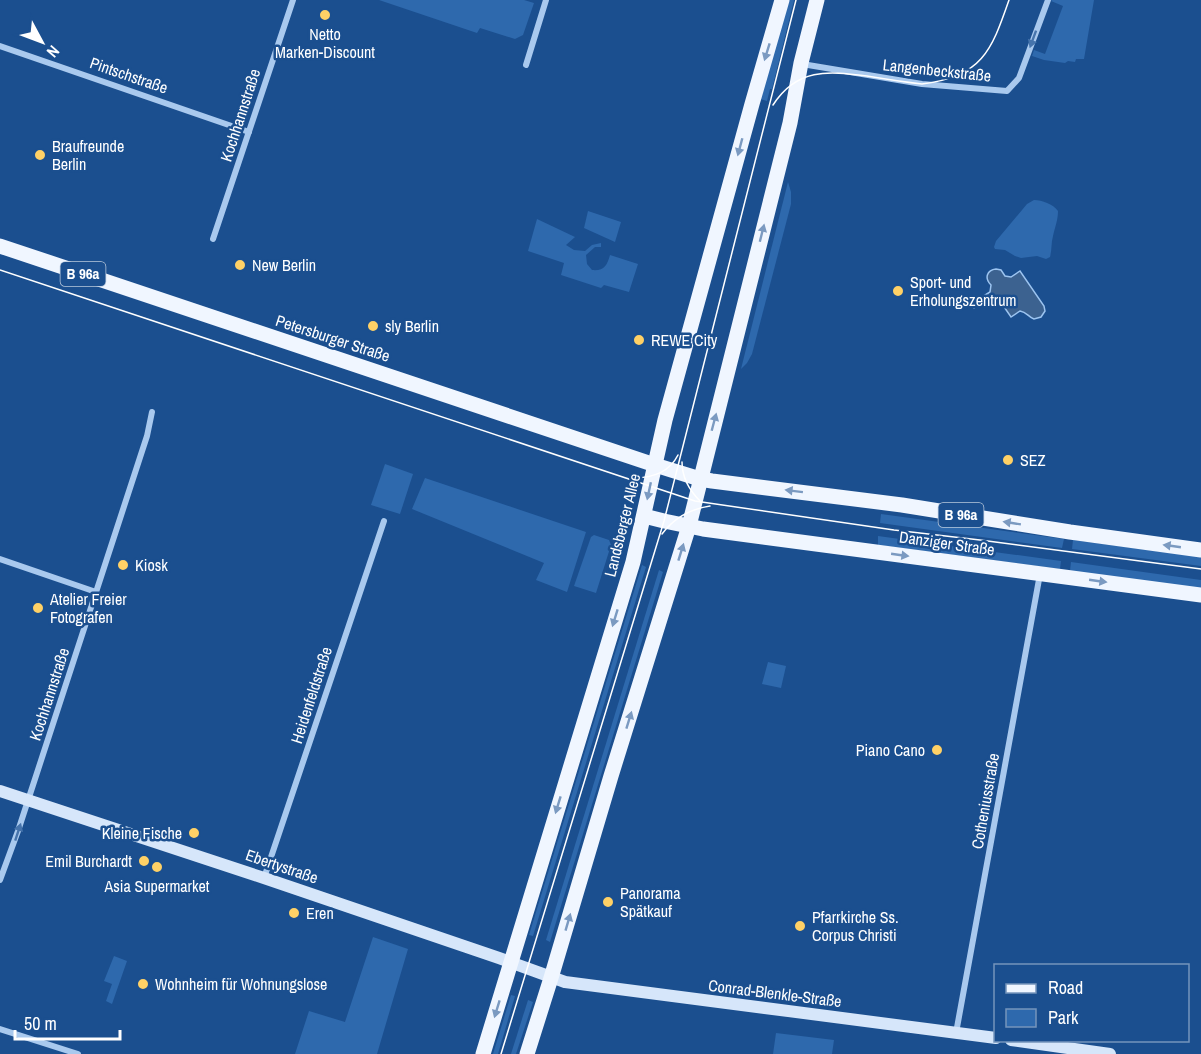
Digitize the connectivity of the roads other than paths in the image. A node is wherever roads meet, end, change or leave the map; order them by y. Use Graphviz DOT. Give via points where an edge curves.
graph roads {
  1 [pos="293,0"];
  2 [pos="546,0"];
  3 [pos="782,0"];
  4 [pos="818,0"];
  5 [pos="1048,0"];
  6 [pos="0,46"];
  7 [pos="526,65"];
  8 [pos="807,65"];
  9 [pos="249,132"];
  10 [pos="213,238"];
  11 [pos="0,246"];
  12 [pos="152,412"];
  13 [pos="655,465"];
  14 [pos="700,479"];
  15 [pos="644,516"];
  16 [pos="384,521"];
  17 [pos="689,526"];
  18 [pos="1201,550"];
  19 [pos="0,559"];
  20 [pos="1040,574"];
  21 [pos="96,592"];
  22 [pos="1201,595"];
  23 [pos="0,791"];
  24 [pos="28,801"];
  25 [pos="264,878"];
  26 [pos="0,880"];
  27 [pos="511,963"];
  28 [pos="551,978"];
  29 [pos="0,1029"];
  30 [pos="956,1033"];
  31 [pos="994,1038"];
  32 [pos="1019,1042"];
  33 [pos="78,1054"];
  34 [pos="483,1054"];
  35 [pos="527,1054"];
  36 [pos="1110,1054"];
  1 -- 9 [label="street, Kochhannstraße"];
  2 -- 7 [label="street"];
  3 -- 13 [label="main road, Landsberger Allee, one-way"];
  4 -- 8 [label="main road"];
  5 -- 8 [label="street, Langenbeckstraße, one-way" via="1019,78 1007,91 922,84"];
  6 -- 9 [label="street, Pintschstraße"];
  14 -- 8 [label="main road, one-way"];
  9 -- 10 [label="street, Kochhannstraße"];
  11 -- 13 [label="main road, Petersburger Straße / B 96a"];
  12 -- 21 [label="street, Kochhannstraße"];
  13 -- 14 [label="main road, B 96a"];
  13 -- 15 [label="main road, Landsberger Allee, one-way"];
  14 -- 17 [label="main road"];
  18 -- 14 [label="main road, Danziger Straße / B 96a, one-way"];
  15 -- 17 [label="main road, Danziger Straße"];
  15 -- 27 [label="main road, Landsberger Allee, one-way"];
  16 -- 25 [label="street, Heidenfeldstraße"];
  17 -- 20 [label="main road, Danziger Straße, one-way"];
  28 -- 17 [label="main road, one-way"];
  19 -- 21 [label="street"];
  20 -- 22 [label="main road, Danziger Straße, one-way"];
  20 -- 30 [label="street, Cotheniusstraße"];
  21 -- 24 [label="street, Kochhannstraße"];
  23 -- 24 [label="street, Ebertystraße"];
  24 -- 25 [label="street, Ebertystraße"];
  26 -- 24 [label="street, Kochhannstraße, one-way"];
  25 -- 27 [label="street, Ebertystraße"];
  27 -- 28 [label="street, Ebertystraße"];
  27 -- 34 [label="main road, Landsberger Allee, one-way"];
  28 -- 30 [label="street, Conrad-Blenkle-Straße" via="631,992"];
  28 -- 35 [label="main road"];
  29 -- 33 [label="street"];
  30 -- 31 [label="street, Conrad-Blenkle-Straße"];
  32 -- 36 [label="street"];
}
